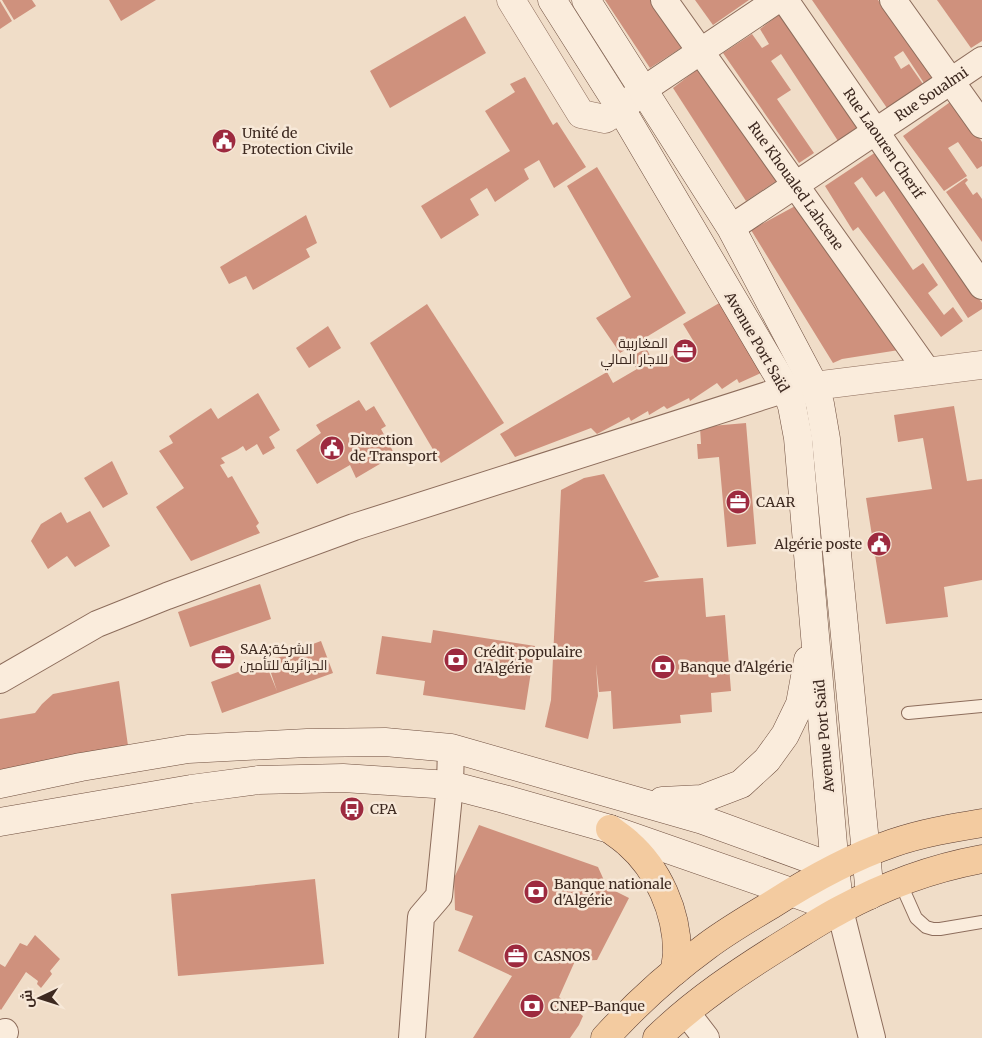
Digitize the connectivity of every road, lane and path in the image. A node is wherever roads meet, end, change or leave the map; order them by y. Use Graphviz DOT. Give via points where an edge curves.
graph roads {
  1 [pos="511,0"];
  2 [pos="552,0"];
  3 [pos="586,0"];
  4 [pos="664,0"];
  5 [pos="777,0"];
  6 [pos="785,0"];
  7 [pos="893,0"];
  8 [pos="700,52"];
  9 [pos="982,60"];
  10 [pos="951,81"];
  11 [pos="643,90"];
  12 [pos="621,109"];
  13 [pos="982,124"];
  14 [pos="875,131"];
  15 [pos="795,184"];
  16 [pos="730,228"];
  17 [pos="979,275"];
  18 [pos="982,365"];
  19 [pos="928,372"];
  20 [pos="814,386"];
  21 [pos="786,389"];
  22 [pos="814,624"];
  23 [pos="0,680"];
  24 [pos="982,706"];
  25 [pos="908,712"];
  26 [pos="451,748"];
  27 [pos="0,784"];
  28 [pos="450,785"];
  29 [pos="644,803"];
  30 [pos="0,822"];
  31 [pos="982,822"];
  32 [pos="610,829"];
  33 [pos="866,854"];
  34 [pos="982,859"];
  35 [pos="834,868"];
  36 [pos="900,882"];
  37 [pos="791,892"];
  38 [pos="870,895"];
  39 [pos="840,910"];
  40 [pos="982,922"];
  41 [pos="675,971"];
  42 [pos="686,1012"];
  43 [pos="412,1038"];
  44 [pos="605,1038"];
  45 [pos="657,1038"];
  46 [pos="706,1038"];
  47 [pos="872,1038"];
  1 -- 12 [label="main road" via="581,114 604,119"];
  2 -- 12 [label="main road, Avenue Port Saïd"];
  3 -- 11 [label="main road, Avenue Port Saïd"];
  4 -- 8 [label="street, Rue Khoualed Lahcene"];
  5 -- 8 [label="street"];
  6 -- 14 [label="street, Rue Laouren Cherif"];
  7 -- 10 [label="street"];
  8 -- 11 [label="street"];
  8 -- 15 [label="street, Rue Khoualed Lahcene"];
  9 -- 10 [label="street, Rue Soualmi"];
  10 -- 13 [label="street"];
  10 -- 14 [label="street, Rue Soualmi"];
  11 -- 12 [label="main road"];
  11 -- 16 [label="main road, Avenue Port Saïd"];
  12 -- 21 [label="main road, Avenue Port Saïd"];
  14 -- 15 [label="street, Rue Soualmi"];
  14 -- 17 [label="street, Rue Laouren Cherif"];
  15 -- 16 [label="street, Rue Soualmi"];
  15 -- 19 [label="street, Rue Khoualed Lahcene"];
  16 -- 20 [label="main road, Avenue Port Saïd"];
  18 -- 19 [label="main road"];
  19 -- 20 [label="main road"];
  20 -- 21 [label="main road"];
  20 -- 33 [label="main road, Avenue Port Saïd" via="826,439"];
  21 -- 22 [label="main road, Avenue Port Saïd" via="798,438"];
  21 -- 23 [label="street" via="372,521 167,596 97,624"];
  22 -- 29 [label="main road" via="800,704 785,735 767,760 741,784 702,799"];
  22 -- 35 [label="main road, Avenue Port Saïd"];
  24 -- 25 [label="lane"];
  26 -- 27 [label="main road" via="385,742 307,742 188,749"];
  26 -- 28 [label="street"];
  26 -- 29 [label="main road"];
  28 -- 30 [label="main road" via="343,778 258,780"];
  28 -- 32 [label="main road"];
  28 -- 43 [label="street" via="439,896 421,917"];
  29 -- 35 [label="main road" via="703,820"];
  31 -- 33 [label="main road" via="925,833"];
  32 -- 37 [label="main road"];
  32 -- 41 [label="main road" via="645,861 659,882 675,927"];
  33 -- 35 [label="main road"];
  33 -- 38 [label="main road, Avenue Port Saïd"];
  34 -- 36 [label="main road"];
  35 -- 37 [label="main road"];
  35 -- 39 [label="main road, Avenue Port Saïd"];
  36 -- 38 [label="main road"];
  36 -- 40 [label="lane" via="916,918 926,927 940,929"];
  37 -- 39 [label="main road"];
  37 -- 41 [label="main road" via="707,946"];
  38 -- 39 [label="main road"];
  39 -- 42 [label="main road" via="757,960"];
  39 -- 47 [label="street"];
  41 -- 44 [label="main road"];
  42 -- 45 [label="main road"];
  42 -- 46 [label="street"];
}
